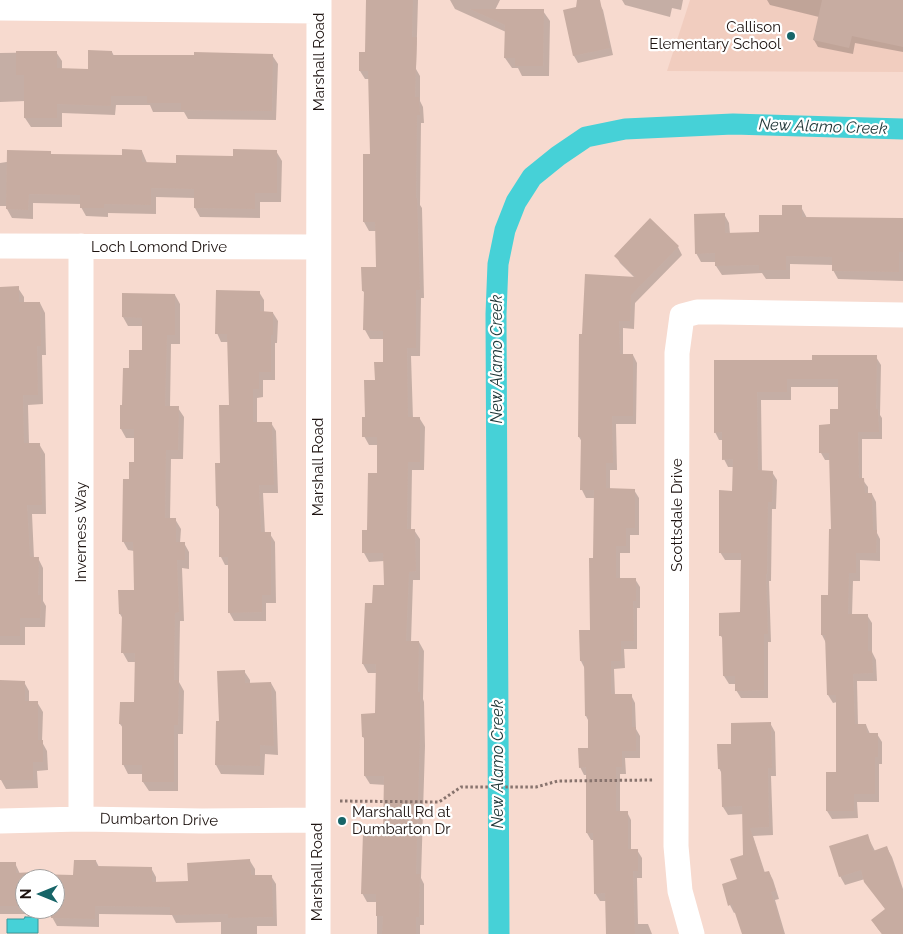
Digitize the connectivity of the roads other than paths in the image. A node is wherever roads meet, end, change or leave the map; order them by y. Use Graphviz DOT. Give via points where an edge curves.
graph roads {
  1 [pos="319,6"];
  2 [pos="0,8"];
  3 [pos="0,246"];
  4 [pos="81,246"];
  5 [pos="318,247"];
  6 [pos="903,315"];
  7 [pos="317,811"];
  8 [pos="81,819"];
  9 [pos="0,821"];
  10 [pos="318,934"];
  11 [pos="692,934"];
  1 -- 2 [label="street"];
  1 -- 5 [label="street, Marshall Road"];
  3 -- 4 [label="street, Loch Lomond Drive"];
  4 -- 5 [label="street, Loch Lomond Drive"];
  4 -- 8 [label="street, Inverness Way"];
  5 -- 7 [label="street, Marshall Road"];
  6 -- 11 [label="street, Scottsdale Drive" via="697,312 682,316 677,353 676,846 680,891"];
  7 -- 8 [label="street, Dumbarton Drive" via="202,821"];
  7 -- 10 [label="street, Marshall Road"];
  8 -- 9 [label="street, Dumbarton Drive"];
}
